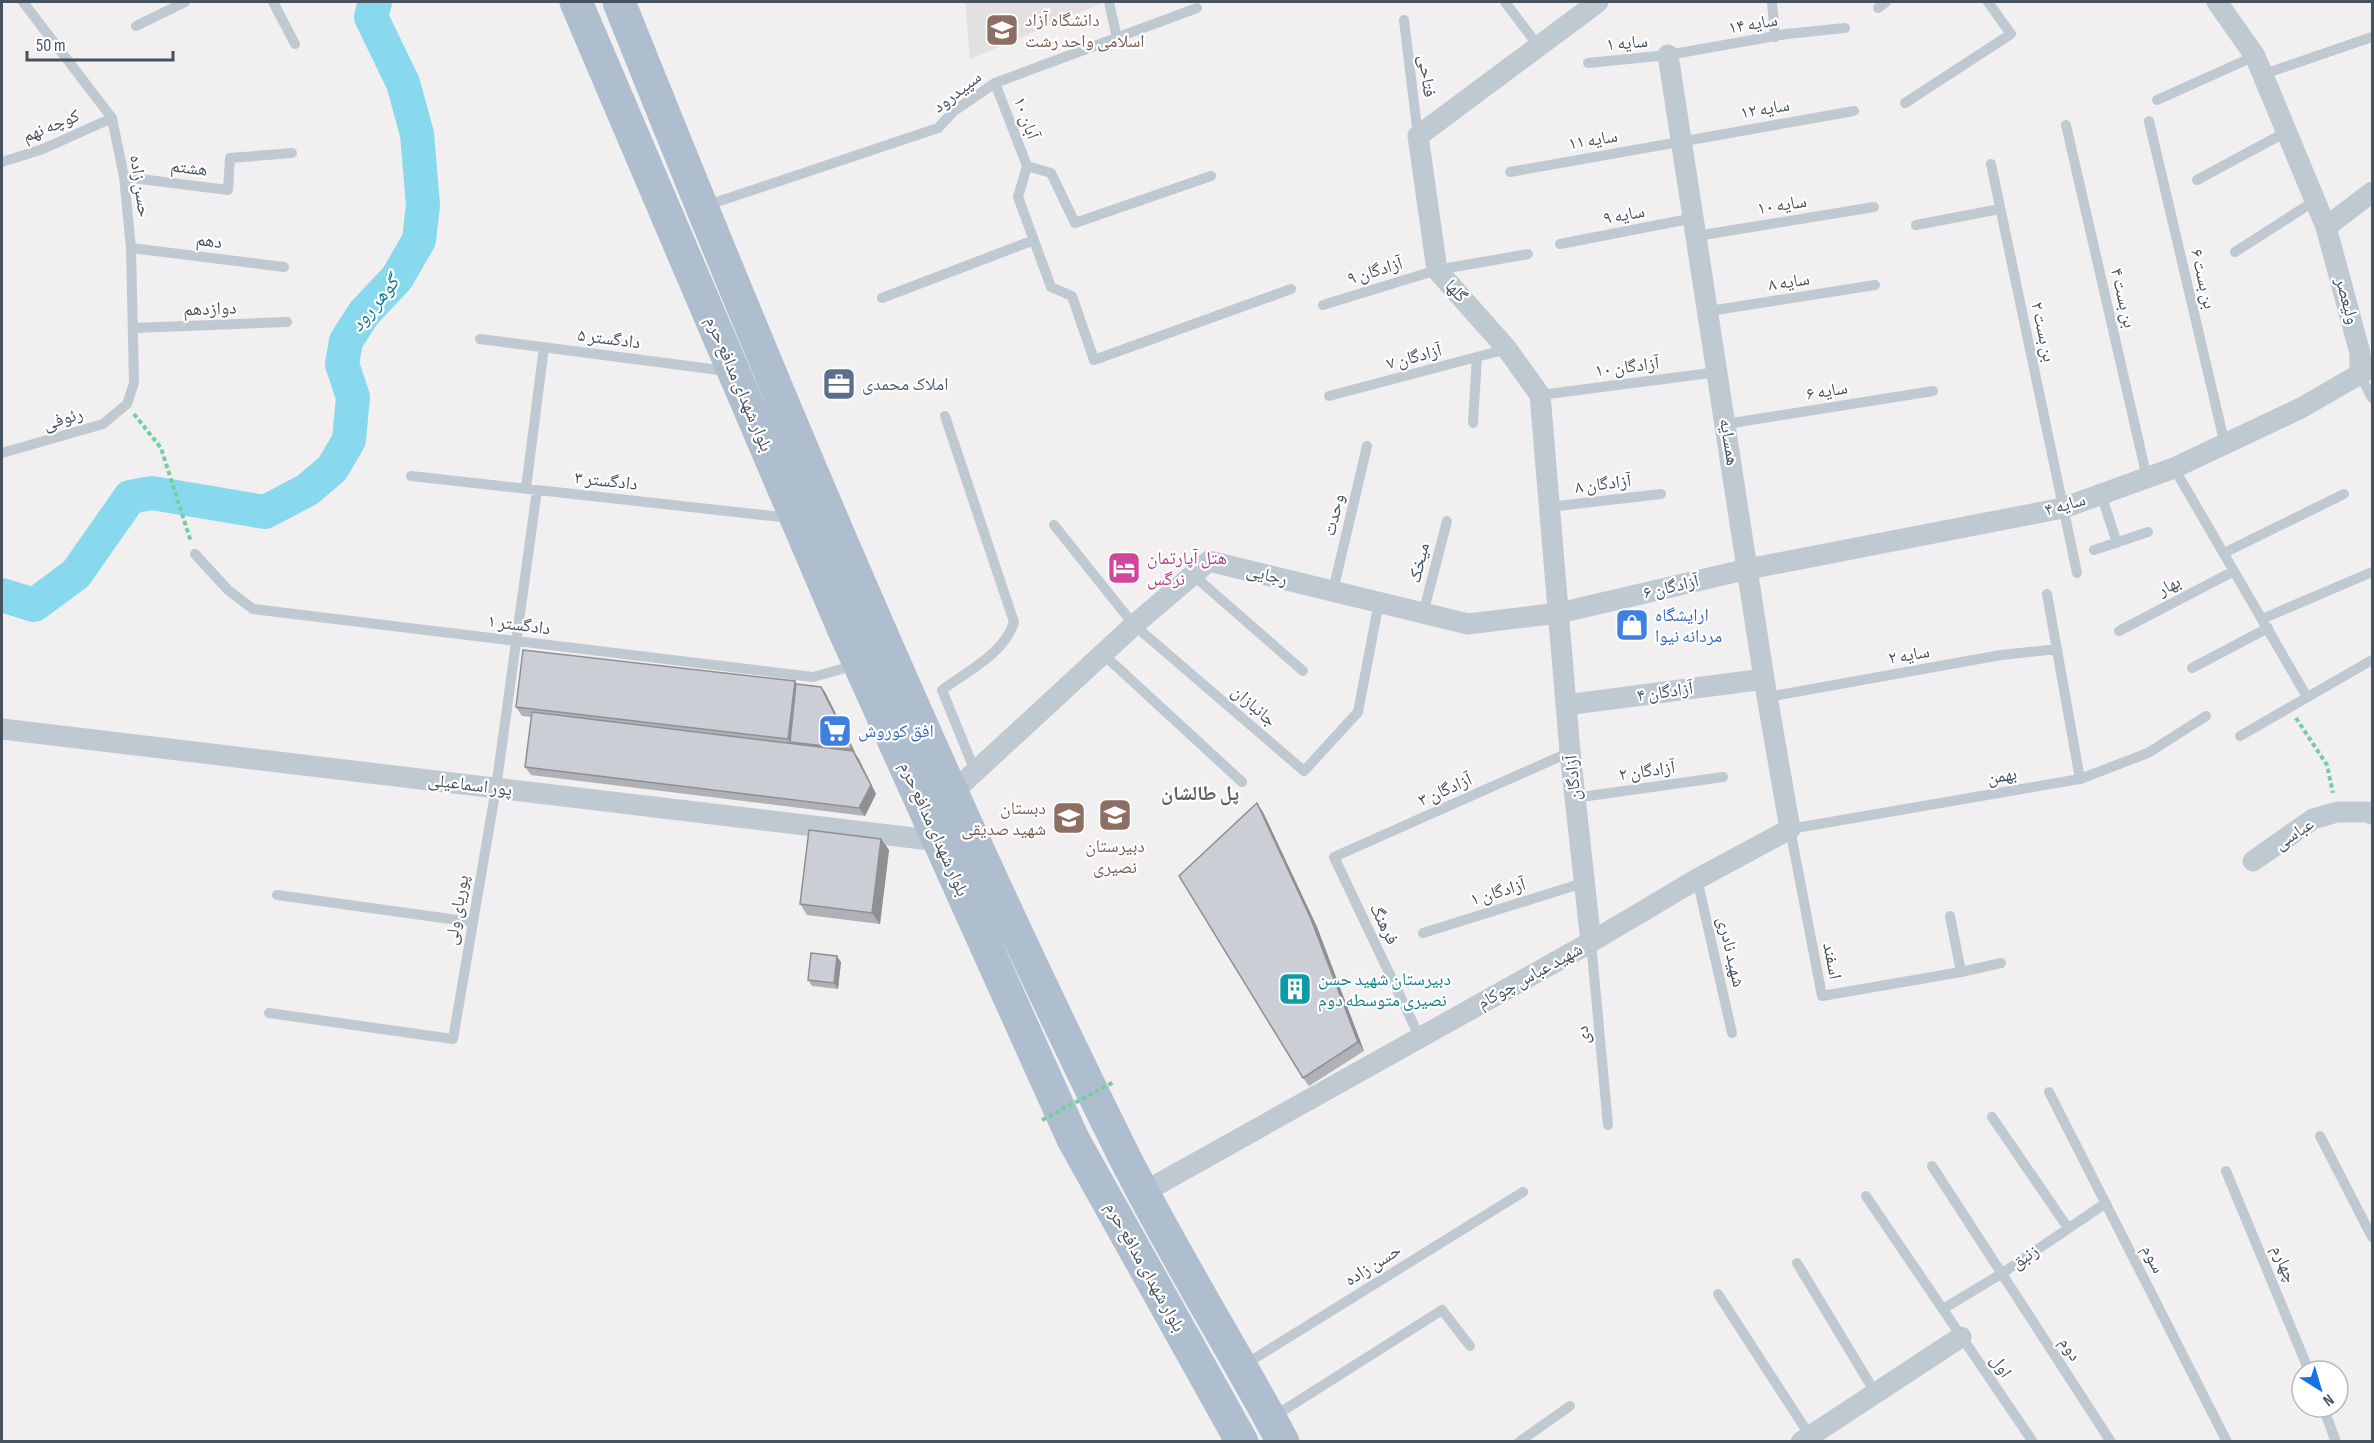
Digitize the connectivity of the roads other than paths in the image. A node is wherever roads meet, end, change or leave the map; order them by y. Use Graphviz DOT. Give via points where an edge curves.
graph roads {
  1 [pos="22,2"];
  2 [pos="185,2"];
  3 [pos="273,2"];
  4 [pos="576,2"];
  5 [pos="619,2"];
  6 [pos="1109,2"];
  7 [pos="1505,2"];
  8 [pos="1598,2"];
  9 [pos="1772,2"];
  10 [pos="1988,2"];
  11 [pos="2217,2"];
  12 [pos="1197,8"];
  13 [pos="1404,20"];
  14 [pos="136,26"];
  15 [pos="1845,28"];
  16 [pos="1775,37"];
  17 [pos="2372,37"];
  18 [pos="1117,38"];
  19 [pos="295,44"];
  20 [pos="1539,47"];
  21 [pos="1668,55"];
  22 [pos="1588,63"];
  23 [pos="2259,65"];
  24 [pos="995,82"];
  25 [pos="2157,100"];
  26 [pos="1905,103"];
  27 [pos="1854,111"];
  28 [pos="112,118"];
  29 [pos="2149,121"];
  30 [pos="2066,125"];
  31 [pos="2288,131"];
  32 [pos="1418,136"];
  33 [pos="1681,140"];
  34 [pos="292,153"];
  35 [pos="2,162"];
  36 [pos="1991,164"];
  37 [pos="1026,166"];
  38 [pos="1510,172"];
  39 [pos="1211,176"];
  40 [pos="124,177"];
  41 [pos="2197,180"];
  42 [pos="2373,192"];
  43 [pos="2316,200"];
  44 [pos="702,207"];
  45 [pos="1874,207"];
  46 [pos="2000,209"];
  47 [pos="1916,225"];
  48 [pos="1695,227"];
  49 [pos="2326,227"];
  50 [pos="1034,240"];
  51 [pos="1560,244"];
  52 [pos="131,248"];
  53 [pos="2235,252"];
  54 [pos="1528,254"];
  55 [pos="284,267"];
  56 [pos="1437,270"];
  57 [pos="1875,285"];
  58 [pos="1291,289"];
  59 [pos="882,298"];
  60 [pos="1323,304"];
  61 [pos="1709,311"];
  62 [pos="287,322"];
  63 [pos="134,328"];
  64 [pos="480,339"];
  65 [pos="544,347"];
  66 [pos="1507,349"];
  67 [pos="1477,357"];
  68 [pos="734,371"];
  69 [pos="2366,371"];
  70 [pos="1718,372"];
  71 [pos="1933,391"];
  72 [pos="1540,395"];
  73 [pos="1329,396"];
  74 [pos="2373,398"];
  75 [pos="127,404"];
  76 [pos="945,416"];
  77 [pos="1473,423"];
  78 [pos="1726,424"];
  79 [pos="2225,445"];
  80 [pos="1367,446"];
  81 [pos="2,453"];
  82 [pos="2174,468"];
  83 [pos="411,476"];
  84 [pos="2147,478"];
  85 [pos="531,489"];
  86 [pos="1661,494"];
  87 [pos="2101,494"];
  88 [pos="2344,494"];
  89 [pos="1549,507"];
  90 [pos="2063,508"];
  91 [pos="796,519"];
  92 [pos="1447,521"];
  93 [pos="1054,525"];
  94 [pos="2148,532"];
  95 [pos="2117,543"];
  96 [pos="2094,550"];
  97 [pos="2224,553"];
  98 [pos="195,554"];
  99 [pos="1748,569"];
  100 [pos="2234,571"];
  101 [pos="2373,572"];
  102 [pos="2077,573"];
  103 [pos="1192,574"];
  104 [pos="1333,591"];
  105 [pos="2047,594"];
  106 [pos="1379,602"];
  107 [pos="1423,614"];
  108 [pos="1559,614"];
  109 [pos="2265,623"];
  110 [pos="1134,625"];
  111 [pos="2119,631"];
  112 [pos="518,641"];
  113 [pos="2057,649"];
  114 [pos="1103,654"];
  115 [pos="2373,660"];
  116 [pos="859,664"];
  117 [pos="2192,668"];
  118 [pos="1303,671"];
  119 [pos="1766,688"];
  120 [pos="2307,698"];
  121 [pos="1566,705"];
  122 [pos="2206,716"];
  123 [pos="2,729"];
  124 [pos="2240,736"];
  125 [pos="1570,752"];
  126 [pos="975,771"];
  127 [pos="1723,777"];
  128 [pos="2080,779"];
  129 [pos="1242,782"];
  130 [pos="496,788"];
  131 [pos="952,793"];
  132 [pos="1574,798"];
  133 [pos="2373,814"];
  134 [pos="1790,830"];
  135 [pos="939,841"];
  136 [pos="1334,857"];
  137 [pos="2253,861"];
  138 [pos="1697,879"];
  139 [pos="1583,883"];
  140 [pos="277,895"];
  141 [pos="1950,916"];
  142 [pos="472,922"];
  143 [pos="1423,933"];
  144 [pos="1591,942"];
  145 [pos="2001,963"];
  146 [pos="1961,972"];
  147 [pos="269,1013"];
  148 [pos="1732,1033"];
  149 [pos="1420,1038"];
  150 [pos="2049,1092"];
  151 [pos="1992,1117"];
  152 [pos="1608,1125"];
  153 [pos="2320,1136"];
  154 [pos="1932,1166"];
  155 [pos="2226,1171"];
  156 [pos="1144,1192"];
  157 [pos="1523,1192"];
  158 [pos="1866,1196"];
  159 [pos="2106,1203"];
  160 [pos="2068,1228"];
  161 [pos="2373,1237"];
  162 [pos="1797,1263"];
  163 [pos="2001,1274"];
  164 [pos="1718,1294"];
  165 [pos="1943,1309"];
  166 [pos="1961,1337"];
  167 [pos="1470,1346"];
  168 [pos="2304,1359"];
  169 [pos="1241,1366"];
  170 [pos="1876,1394"];
  171 [pos="1570,1406"];
  172 [pos="2327,1419"];
  173 [pos="1277,1430"];
  174 [pos="1805,1439"];
  175 [pos="1242,1442"];
  176 [pos="1519,1442"];
  177 [pos="2033,1442"];
  178 [pos="2111,1442"];
  179 [pos="2227,1442"];
  180 [pos="2336,1442"];
  1 -- 28 [label="lane, حسن زاده"];
  2 -- 14 [label="lane"];
  3 -- 19 [label="lane"];
  4 -- 68 [label="main road, بلوار شهدای مدافع حرم"];
  5 -- 44 [label="main road, بلوار شهدای مدافع حرم"];
  6 -- 18 [label="lane"];
  7 -- 20 [label="lane"];
  8 -- 20 [label="street"];
  9 -- 16 [label="lane"];
  10 -- 26 [label="lane" via="2011,34"];
  11 -- 23 [label="street, ولیعصر"];
  12 -- 18 [label="lane, سپیدرود"];
  13 -- 32 [label="lane, فتاحی"];
  15 -- 16 [label="lane, سایه ۱۴"];
  16 -- 21 [label="lane, سایه ۱۴"];
  17 -- 23 [label="lane"];
  18 -- 24 [label="lane, سپیدرود"];
  20 -- 32 [label="street"];
  21 -- 22 [label="lane, سایه ۱"];
  21 -- 33 [label="street, همسایه"];
  23 -- 25 [label="lane"];
  23 -- 31 [label="street, ولیعصر"];
  24 -- 37 [label="lane, آبان ۱۰"];
  24 -- 44 [label="lane, سپیدرود" via="954,111 938,128"];
  27 -- 33 [label="lane, سایه ۱۲"];
  28 -- 35 [label="lane, کوچه نهم"];
  28 -- 40 [label="lane, حسن زاده"];
  29 -- 79 [label="lane, بن بست ۶"];
  30 -- 84 [label="lane, بن بست ۴"];
  31 -- 41 [label="lane"];
  31 -- 43 [label="street, ولیعصر"];
  32 -- 56 [label="street, گلها"];
  33 -- 38 [label="lane, سایه ۱۱"];
  33 -- 48 [label="street, همسایه"];
  34 -- 40 [label="lane, هشتم" via="230,158 228,190"];
  36 -- 46 [label="lane, بن بست ۲"];
  37 -- 39 [label="lane" via="1051,173 1075,224"];
  37 -- 50 [label="lane" via="1018,197"];
  40 -- 52 [label="lane, حسن زاده"];
  42 -- 49 [label="street"];
  43 -- 49 [label="street, ولیعصر"];
  43 -- 53 [label="lane"];
  44 -- 131 [label="main road, بلوار شهدای مدافع حرم" via="880,632"];
  45 -- 48 [label="lane, سایه ۱۰"];
  46 -- 47 [label="lane"];
  46 -- 90 [label="lane, بن بست ۲"];
  48 -- 51 [label="lane, سایه ۹"];
  48 -- 61 [label="street, همسایه"];
  49 -- 69 [label="street, ولیعصر"];
  50 -- 58 [label="lane" via="1051,287 1072,296 1094,360"];
  50 -- 59 [label="lane"];
  52 -- 55 [label="lane, دهم"];
  52 -- 63 [label="lane, حسن زاده"];
  54 -- 56 [label="lane, آزادگان ۹"];
  56 -- 60 [label="lane, آزادگان ۹"];
  56 -- 66 [label="street, گلها"];
  57 -- 61 [label="lane, سایه ۸"];
  61 -- 70 [label="street, همسایه"];
  62 -- 63 [label="lane, دوازدهم"];
  63 -- 75 [label="lane, حسن زاده" via="134,383"];
  64 -- 65 [label="lane, دادگستر ۵"];
  65 -- 68 [label="lane, دادگستر ۵"];
  65 -- 85 [label="lane, پوریای ولی"];
  66 -- 67 [label="lane, آزادگان ۷"];
  66 -- 72 [label="street, گلها"];
  67 -- 73 [label="lane, آزادگان ۷"];
  67 -- 77 [label="lane"];
  68 -- 91 [label="main road, بلوار شهدای مدافع حرم"];
  69 -- 74 [label="lane"];
  69 -- 79 [label="street, سایه ۴"];
  70 -- 72 [label="lane, آزادگان ۱۰"];
  70 -- 78 [label="street, همسایه"];
  71 -- 78 [label="lane, سایه ۶"];
  72 -- 89 [label="street"];
  75 -- 81 [label="lane, رئوفی" via="103,424"];
  76 -- 126 [label="lane" via="1014,622 1001,645 942,690"];
  78 -- 99 [label="street, همسایه"];
  79 -- 82 [label="street, سایه ۴"];
  80 -- 104 [label="lane, وحدت"];
  82 -- 84 [label="street, سایه ۴"];
  82 -- 97 [label="lane"];
  83 -- 85 [label="lane, دادگستر ۳"];
  84 -- 87 [label="street, سایه ۴"];
  85 -- 91 [label="lane, دادگستر ۳"];
  85 -- 112 [label="lane, پوریای ولی"];
  86 -- 89 [label="lane, آزادگان ۸"];
  87 -- 90 [label="street, سایه ۴"];
  87 -- 95 [label="lane"];
  88 -- 97 [label="lane"];
  89 -- 108 [label="street"];
  90 -- 99 [label="street, سایه ۴"];
  90 -- 102 [label="lane, بن بست ۲"];
  91 -- 116 [label="main road, بلوار شهدای مدافع حرم"];
  92 -- 107 [label="lane, میخک"];
  93 -- 110 [label="lane, جانبازان"];
  94 -- 95 [label="lane"];
  95 -- 96 [label="lane"];
  97 -- 100 [label="lane"];
  98 -- 112 [label="lane, دادگستر ۱" via="228,590 253,609"];
  99 -- 108 [label="street, آزادگان ۶"];
  99 -- 119 [label="street, همسایه"];
  100 -- 109 [label="lane"];
  100 -- 111 [label="lane, بهار"];
  101 -- 109 [label="lane"];
  103 -- 104 [label="street, رجایی" via="1209,561"];
  103 -- 110 [label="street, رجایی"];
  103 -- 118 [label="lane"];
  104 -- 106 [label="street, رجایی"];
  105 -- 113 [label="lane"];
  106 -- 107 [label="street, رجایی"];
  106 -- 110 [label="lane, جانبازان" via="1358,712 1304,771"];
  107 -- 108 [label="street, رجایی" via="1468,624"];
  108 -- 121 [label="street, آزادگان"];
  109 -- 117 [label="lane"];
  109 -- 120 [label="lane"];
  110 -- 114 [label="street, رجایی"];
  112 -- 116 [label="lane, دادگستر ۱" via="813,677"];
  112 -- 130 [label="lane, پوریای ولی"];
  113 -- 119 [label="lane, سایه ۲"];
  113 -- 128 [label="lane"];
  114 -- 126 [label="street, رجایی"];
  114 -- 129 [label="lane"];
  115 -- 120 [label="lane"];
  116 -- 135 [label="main road, بلوار شهدای مدافع حرم"];
  119 -- 121 [label="street, آزادگان ۴"];
  119 -- 134 [label="street, همسایه"];
  120 -- 124 [label="lane"];
  121 -- 125 [label="street, آزادگان"];
  122 -- 128 [label="lane, بهمن" via="2148,753"];
  123 -- 130 [label="street, پور اسماعیلی"];
  125 -- 132 [label="street, آزادگان"];
  125 -- 136 [label="lane, آزادگان ۳"];
  126 -- 131 [label="street, رجایی"];
  127 -- 132 [label="lane, آزادگان ۲"];
  128 -- 134 [label="lane, بهمن"];
  130 -- 135 [label="street, پور اسماعیلی"];
  130 -- 142 [label="lane, پوریای ولی"];
  131 -- 156 [label="main road, بلوار شهدای مدافع حرم"];
  132 -- 139 [label="street, آزادگان"];
  133 -- 137 [label="street, عباسی" via="2337,812 2313,819"];
  134 -- 138 [label="street, شهید عباس چوکام"];
  134 -- 146 [label="lane, اسفند" via="1822,996"];
  135 -- 175 [label="main road, بلوار شهدای مدافع حرم" via="1073,1139"];
  136 -- 149 [label="lane, فرهنگ"];
  138 -- 144 [label="street, شهید عباس چوکام"];
  138 -- 148 [label="lane, شهید نادری"];
  139 -- 143 [label="lane, آزادگان ۱"];
  139 -- 144 [label="street, آزادگان"];
  140 -- 142 [label="lane"];
  141 -- 146 [label="lane"];
  142 -- 147 [label="lane, پوریای ولی" via="453,1039"];
  144 -- 149 [label="street, شهید عباس چوکام"];
  144 -- 152 [label="lane, دی"];
  145 -- 146 [label="lane, اسفند"];
  149 -- 156 [label="street, شهید عباس چوکام"];
  150 -- 159 [label="lane, سوم"];
  151 -- 160 [label="lane"];
  153 -- 161 [label="lane"];
  154 -- 163 [label="lane, دوم"];
  155 -- 168 [label="lane, چهارم"];
  156 -- 169 [label="main road, بلوار شهدای مدافع حرم"];
  157 -- 169 [label="lane, حسن زاده"];
  158 -- 165 [label="lane, اول"];
  159 -- 160 [label="lane, زنبق"];
  159 -- 179 [label="lane, سوم"];
  160 -- 163 [label="lane, زنبق"];
  162 -- 170 [label="lane"];
  163 -- 165 [label="lane, زنبق"];
  163 -- 178 [label="lane, دوم"];
  164 -- 174 [label="lane"];
  165 -- 166 [label="lane, اول"];
  166 -- 170 [label="street"];
  166 -- 177 [label="lane, اول"];
  167 -- 173 [label="lane" via="1442,1310"];
  169 -- 173 [label="main road, بلوار شهدای مدافع حرم"];
  170 -- 174 [label="street"];
  171 -- 176 [label="lane"];
  172 -- 180 [label="lane"];
}
